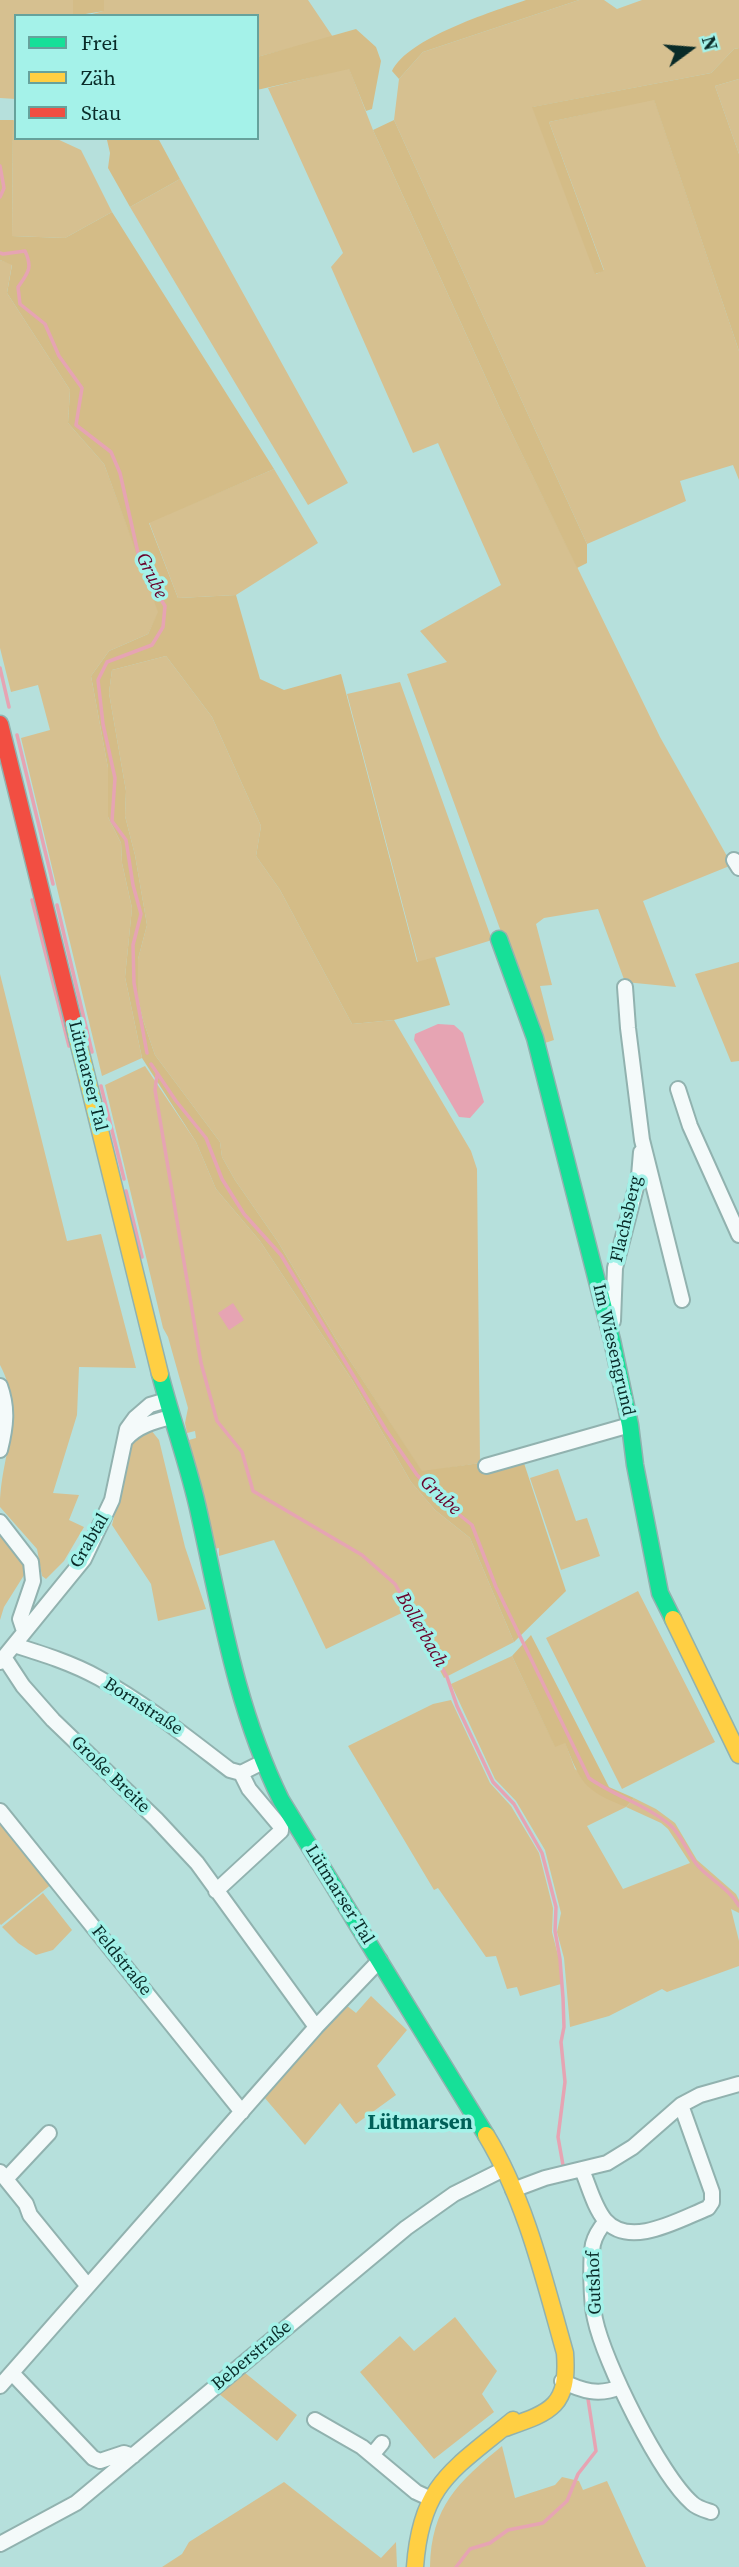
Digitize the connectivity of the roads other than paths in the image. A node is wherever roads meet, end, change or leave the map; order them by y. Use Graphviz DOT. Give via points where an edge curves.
graph roads {
  1 [pos="0,724"];
  2 [pos="499,939"];
  3 [pos="625,987"];
  4 [pos="678,1088"];
  5 [pos="642,1140"];
  6 [pos="739,1235"];
  7 [pos="682,1300"];
  8 [pos="612,1340"];
  9 [pos="0,1385"];
  10 [pos="167,1399"];
  11 [pos="172,1423"];
  12 [pos="630,1425"];
  13 [pos="125,1440"];
  14 [pos="0,1450"];
  15 [pos="486,1466"];
  16 [pos="0,1522"];
  17 [pos="24,1630"];
  18 [pos="14,1645"];
  19 [pos="2,1660"];
  20 [pos="739,1755"];
  21 [pos="262,1762"];
  22 [pos="241,1773"];
  23 [pos="0,1811"];
  24 [pos="216,1891"];
  25 [pos="380,1960"];
  26 [pos="316,2027"];
  27 [pos="739,2084"];
  28 [pos="681,2105"];
  29 [pos="242,2112"];
  30 [pos="49,2133"];
  31 [pos="504,2169"];
  32 [pos="582,2170"];
  33 [pos="3,2176"];
  34 [pos="513,2190"];
  35 [pos="606,2221"];
  36 [pos="87,2285"];
  37 [pos="12,2373"];
  38 [pos="562,2381"];
  39 [pos="0,2386"];
  40 [pos="620,2387"];
  41 [pos="315,2420"];
  42 [pos="382,2443"];
  43 [pos="372,2455"];
  44 [pos="133,2456"];
  45 [pos="429,2498"];
  46 [pos="711,2512"];
  47 [pos="0,2544"];
  48 [pos="415,2567"];
  1 -- 10 [label="main road, Lütmarser Tal"];
  2 -- 8 [label="main road, Im Wiesengrund" via="535,1038"];
  3 -- 5 [label="street, Flachsberg"];
  4 -- 6 [label="street"];
  5 -- 7 [label="street, Flachsberg"];
  5 -- 8 [label="street, Flachsberg" via="639,1176 615,1268"];
  8 -- 12 [label="main road, Im Wiesengrund"];
  9 -- 14 [label="street" via="6,1420"];
  10 -- 11 [label="main road, Lütmarser Tal"];
  10 -- 13 [label="street, Grabtal" via="149,1405 135,1418"];
  11 -- 13 [label="street" via="134,1431"];
  11 -- 21 [label="main road, Lütmarser Tal" via="174,1461 195,1550 216,1602"];
  12 -- 15 [label="street"];
  12 -- 20 [label="main road, Im Wiesengrund" via="660,1594"];
  13 -- 17 [label="street, Grabtal" via="112,1500 84,1559"];
  16 -- 17 [label="street" via="31,1562 33,1581 20,1619"];
  17 -- 18 [label="street, Grabtal"];
  18 -- 19 [label="street, Grabtal"];
  18 -- 22 [label="street, Bornstraße" via="98,1677 167,1721 230,1770"];
  19 -- 24 [label="street, Große Breite" via="53,1720 156,1818"];
  21 -- 22 [label="street"];
  21 -- 25 [label="main road, Lütmarser Tal"];
  22 -- 24 [label="street" via="281,1831"];
  23 -- 29 [label="street, Feldstraße"];
  24 -- 26 [label="street, Große Breite"];
  25 -- 26 [label="street"];
  25 -- 31 [label="main road, Lütmarser Tal"];
  26 -- 29 [label="street"];
  27 -- 28 [label="street"];
  28 -- 32 [label="street" via="633,2147 607,2163"];
  28 -- 35 [label="street" via="712,2202 708,2208 648,2230 624,2232"];
  29 -- 36 [label="street"];
  30 -- 33 [label="street"];
  31 -- 34 [label="main road, Lütmarser Tal"];
  31 -- 44 [label="street, Beberstraße" via="454,2194 405,2228"];
  32 -- 34 [label="street"];
  32 -- 35 [label="street"];
  33 -- 36 [label="street"];
  34 -- 38 [label="main road" via="535,2246 565,2353"];
  35 -- 40 [label="street, Gutshof" via="593,2242 595,2319"];
  36 -- 37 [label="street"];
  37 -- 39 [label="street"];
  37 -- 44 [label="street" via="93,2458"];
  38 -- 40 [label="street" via="593,2392"];
  38 -- 45 [label="main road" via="559,2401 548,2411 505,2428 445,2475"];
  40 -- 46 [label="street, Gutshof" via="678,2489 694,2505"];
  41 -- 43 [label="street"];
  42 -- 43 [label="street"];
  43 -- 45 [label="street" via="416,2493"];
  44 -- 47 [label="street, Beberstraße" via="76,2502"];
  45 -- 48 [label="main road" via="419,2521"];
}
